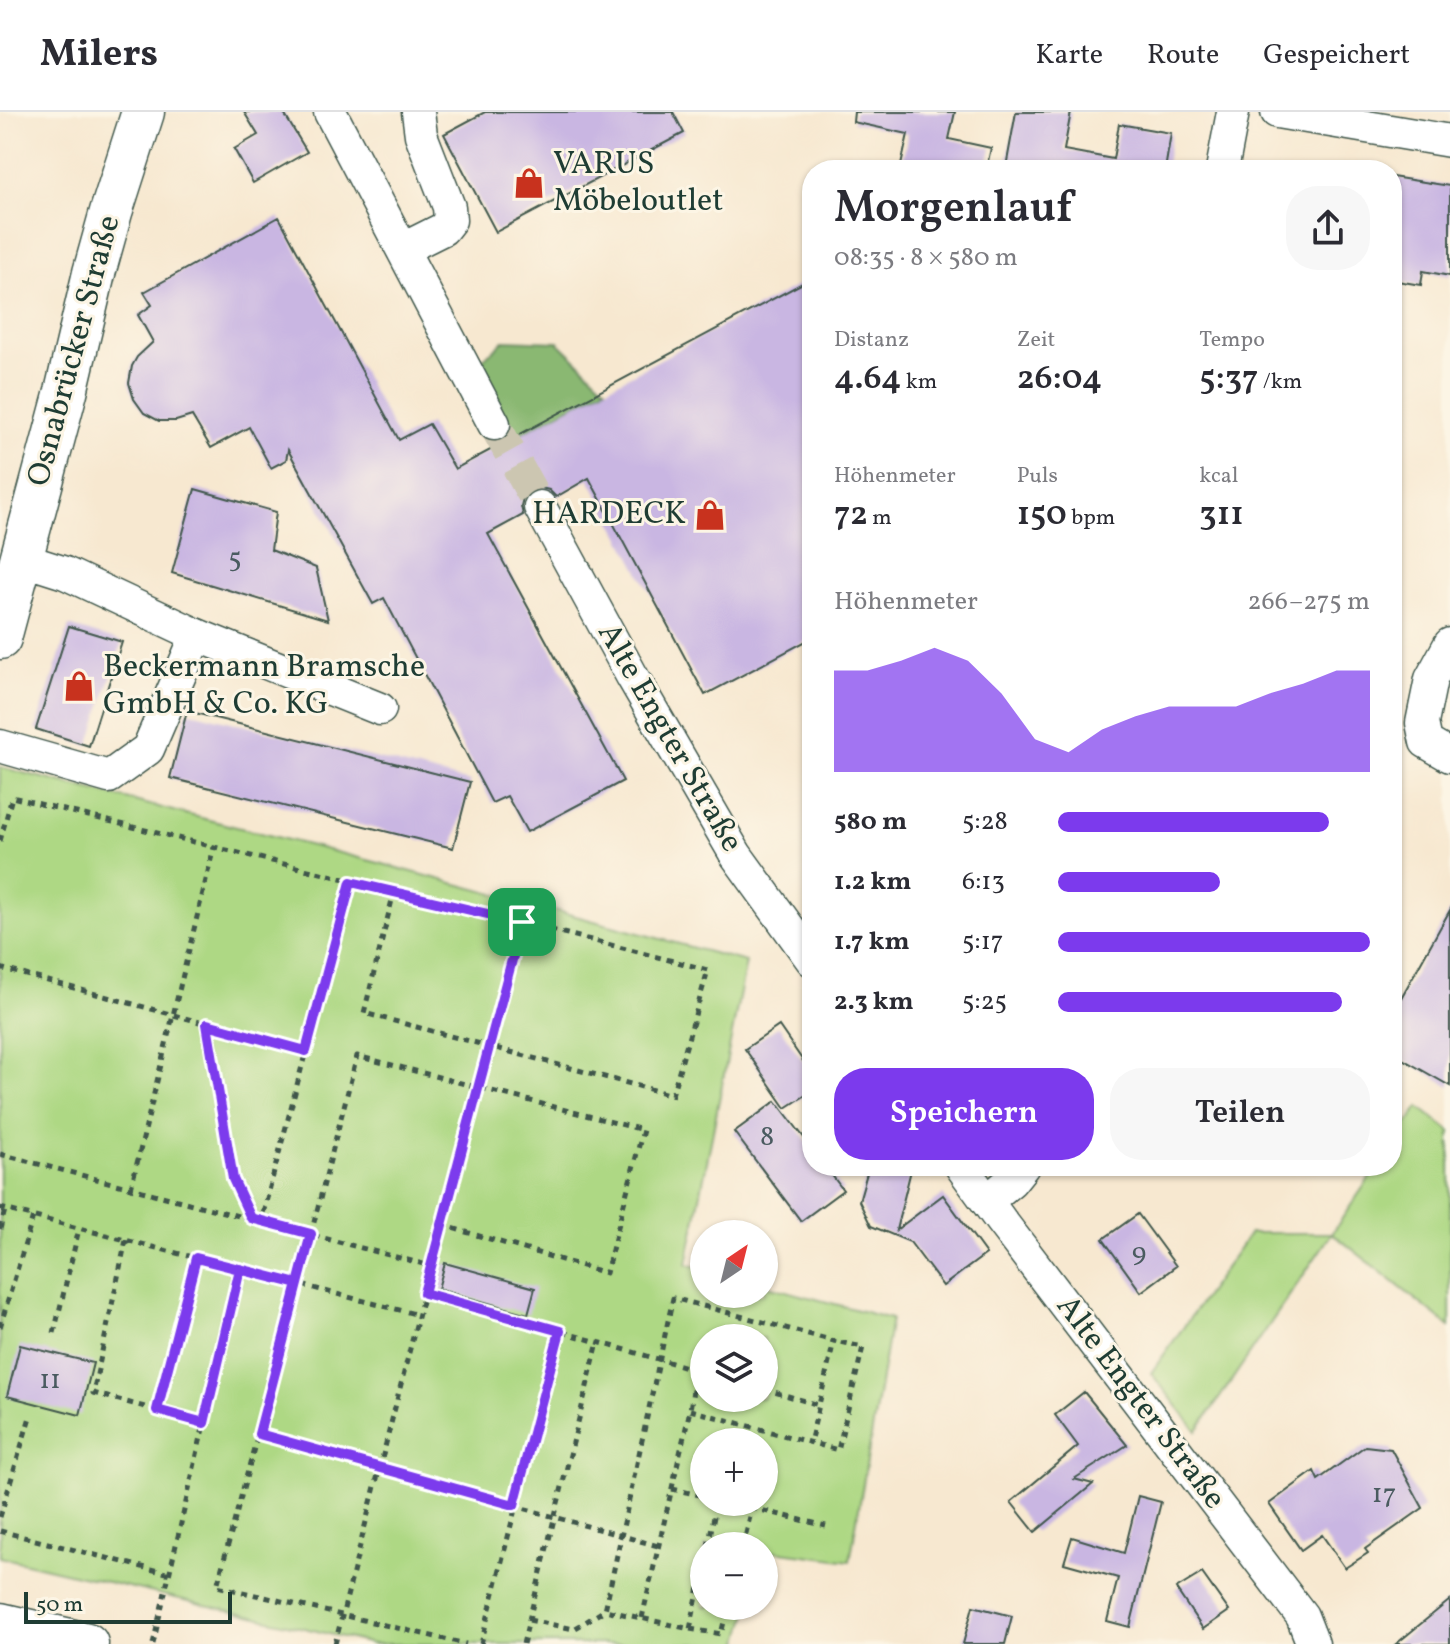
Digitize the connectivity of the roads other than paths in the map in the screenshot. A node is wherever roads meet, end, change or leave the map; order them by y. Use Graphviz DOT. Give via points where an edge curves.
graph roads {
  1 [pos="143,112"];
  2 [pos="330,112"];
  3 [pos="418,112"];
  4 [pos="1233,112"];
  5 [pos="1277,112"];
  6 [pos="1450,141"];
  7 [pos="1224,160"];
  8 [pos="403,249"];
  9 [pos="494,424"];
  10 [pos="540,507"];
  11 [pos="21,559"];
  12 [pos="197,635"];
  13 [pos="0,638"];
  14 [pos="1450,644"];
  15 [pos="380,709"];
  16 [pos="0,746"];
  17 [pos="1450,756"];
  18 [pos="802,946"];
  19 [pos="968,1176"];
  20 [pos="1015,1176"];
  21 [pos="987,1201"];
  22 [pos="0,1624"];
  23 [pos="87,1644"];
  24 [pos="1313,1644"];
  1 -- 11 [label="main road, Osnabrücker Straße" via="98,258"];
  2 -- 8 [label="street"];
  3 -- 8 [label="street" via="450,220"];
  4 -- 7 [label="street"];
  5 -- 6 [label="street"];
  8 -- 9 [label="street"];
  10 -- 18 [label="street, Alte Engter Straße" via="736,855"];
  11 -- 12 [label="street" via="65,573"];
  11 -- 13 [label="main road, Osnabrücker Straße"];
  12 -- 15 [label="street"];
  12 -- 16 [label="street" via="148,749 109,777"];
  14 -- 17 [label="street" via="1431,679 1422,723 1426,742"];
  19 -- 21 [label="street, Alte Engter Straße"];
  20 -- 21 [label="street"];
  21 -- 24 [label="street, Alte Engter Straße" via="1302,1616"];
  22 -- 23 [label="main road"];
}
